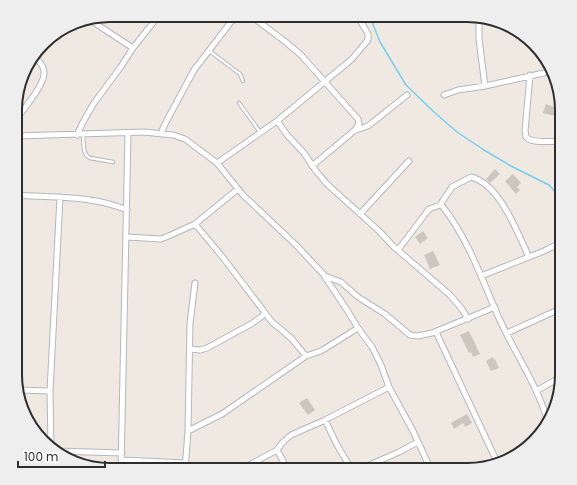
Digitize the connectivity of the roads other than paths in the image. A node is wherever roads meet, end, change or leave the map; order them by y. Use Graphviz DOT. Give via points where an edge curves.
graph roads {
  1 [pos="154,22"];
  2 [pos="231,22"];
  3 [pos="259,22"];
  4 [pos="361,22"];
  5 [pos="479,23"];
  6 [pos="96,24"];
  7 [pos="133,48"];
  8 [pos="208,50"];
  9 [pos="38,60"];
  10 [pos="546,72"];
  11 [pos="530,76"];
  12 [pos="243,81"];
  13 [pos="324,82"];
  14 [pos="485,86"];
  15 [pos="407,95"];
  16 [pos="444,95"];
  17 [pos="239,103"];
  18 [pos="22,111"];
  19 [pos="276,120"];
  20 [pos="356,130"];
  21 [pos="260,132"];
  22 [pos="128,133"];
  23 [pos="161,134"];
  24 [pos="80,135"];
  25 [pos="22,136"];
  26 [pos="555,141"];
  27 [pos="409,161"];
  28 [pos="113,162"];
  29 [pos="217,163"];
  30 [pos="312,166"];
  31 [pos="238,189"];
  32 [pos="22,195"];
  33 [pos="60,197"];
  34 [pos="440,205"];
  35 [pos="127,210"];
  36 [pos="360,214"];
  37 [pos="195,224"];
  38 [pos="127,237"];
  39 [pos="555,245"];
  40 [pos="398,250"];
  41 [pos="529,257"];
  42 [pos="325,276"];
  43 [pos="481,276"];
  44 [pos="195,283"];
  45 [pos="495,307"];
  46 [pos="555,311"];
  47 [pos="265,313"];
  48 [pos="468,319"];
  49 [pos="358,328"];
  50 [pos="436,332"];
  51 [pos="507,333"];
  52 [pos="190,349"];
  53 [pos="306,356"];
  54 [pos="554,381"];
  55 [pos="389,387"];
  56 [pos="24,390"];
  57 [pos="50,391"];
  58 [pos="536,391"];
  59 [pos="545,415"];
  60 [pos="325,420"];
  61 [pos="188,431"];
  62 [pos="51,440"];
  63 [pos="418,442"];
  64 [pos="277,450"];
  65 [pos="66,451"];
  66 [pos="122,453"];
  67 [pos="495,458"];
  68 [pos="122,460"];
  69 [pos="122,463"];
  70 [pos="186,463"];
  71 [pos="253,463"];
  72 [pos="284,463"];
  73 [pos="348,463"];
  74 [pos="374,463"];
  75 [pos="428,463"];
  1 -- 7 [label="street"];
  2 -- 8 [label="street"];
  3 -- 13 [label="street" via="301,55"];
  4 -- 13 [label="street" via="368,34 366,43 352,59"];
  5 -- 14 [label="street"];
  6 -- 7 [label="street"];
  7 -- 24 [label="street" via="94,103 83,122"];
  8 -- 12 [label="lane" via="240,74"];
  8 -- 23 [label="street" via="194,70"];
  9 -- 18 [label="street" via="44,71 43,80"];
  10 -- 11 [label="street"];
  11 -- 14 [label="street"];
  11 -- 26 [label="street" via="526,136 530,140"];
  13 -- 19 [label="street"];
  13 -- 20 [label="street" via="358,119"];
  14 -- 16 [label="street"];
  15 -- 20 [label="street" via="368,126"];
  17 -- 21 [label="lane"];
  19 -- 21 [label="street"];
  19 -- 30 [label="street"];
  20 -- 30 [label="street"];
  21 -- 29 [label="street"];
  22 -- 23 [label="street"];
  22 -- 24 [label="street"];
  22 -- 35 [label="street"];
  23 -- 29 [label="street" via="184,139"];
  24 -- 25 [label="street"];
  24 -- 28 [label="lane" via="86,156"];
  27 -- 36 [label="street"];
  29 -- 31 [label="street"];
  30 -- 36 [label="street" via="327,184"];
  31 -- 37 [label="street"];
  31 -- 42 [label="street"];
  32 -- 33 [label="street"];
  33 -- 35 [label="street" via="102,201"];
  33 -- 57 [label="street"];
  34 -- 40 [label="street" via="429,209"];
  34 -- 41 [label="street" via="452,187 471,177 479,179 500,200"];
  34 -- 43 [label="street" via="453,220"];
  35 -- 38 [label="street"];
  36 -- 40 [label="street"];
  37 -- 38 [label="street" via="161,240"];
  37 -- 47 [label="street"];
  38 -- 66 [label="street"];
  39 -- 41 [label="street"];
  40 -- 48 [label="street" via="450,295"];
  41 -- 43 [label="street"];
  42 -- 49 [label="street"];
  42 -- 50 [label="street" via="341,282 410,335"];
  43 -- 45 [label="street"];
  44 -- 52 [label="street"];
  45 -- 48 [label="street"];
  45 -- 51 [label="street"];
  46 -- 51 [label="street"];
  47 -- 52 [label="street" via="207,348"];
  47 -- 53 [label="street"];
  48 -- 50 [label="street"];
  49 -- 53 [label="street" via="321,351"];
  49 -- 55 [label="street" via="372,347"];
  50 -- 67 [label="street"];
  51 -- 58 [label="street"];
  52 -- 61 [label="street"];
  53 -- 61 [label="street" via="222,414"];
  54 -- 58 [label="street"];
  55 -- 60 [label="street"];
  55 -- 63 [label="street"];
  56 -- 57 [label="street"];
  57 -- 62 [label="street"];
  58 -- 59 [label="street"];
  60 -- 64 [label="street" via="291,435"];
  60 -- 73 [label="street"];
  61 -- 70 [label="street"];
  63 -- 74 [label="street"];
  63 -- 75 [label="street"];
  64 -- 71 [label="street"];
  64 -- 72 [label="street"];
  65 -- 66 [label="street"];
  66 -- 68 [label="street"];
  68 -- 69 [label="street"];
  68 -- 70 [label="street"];
}
